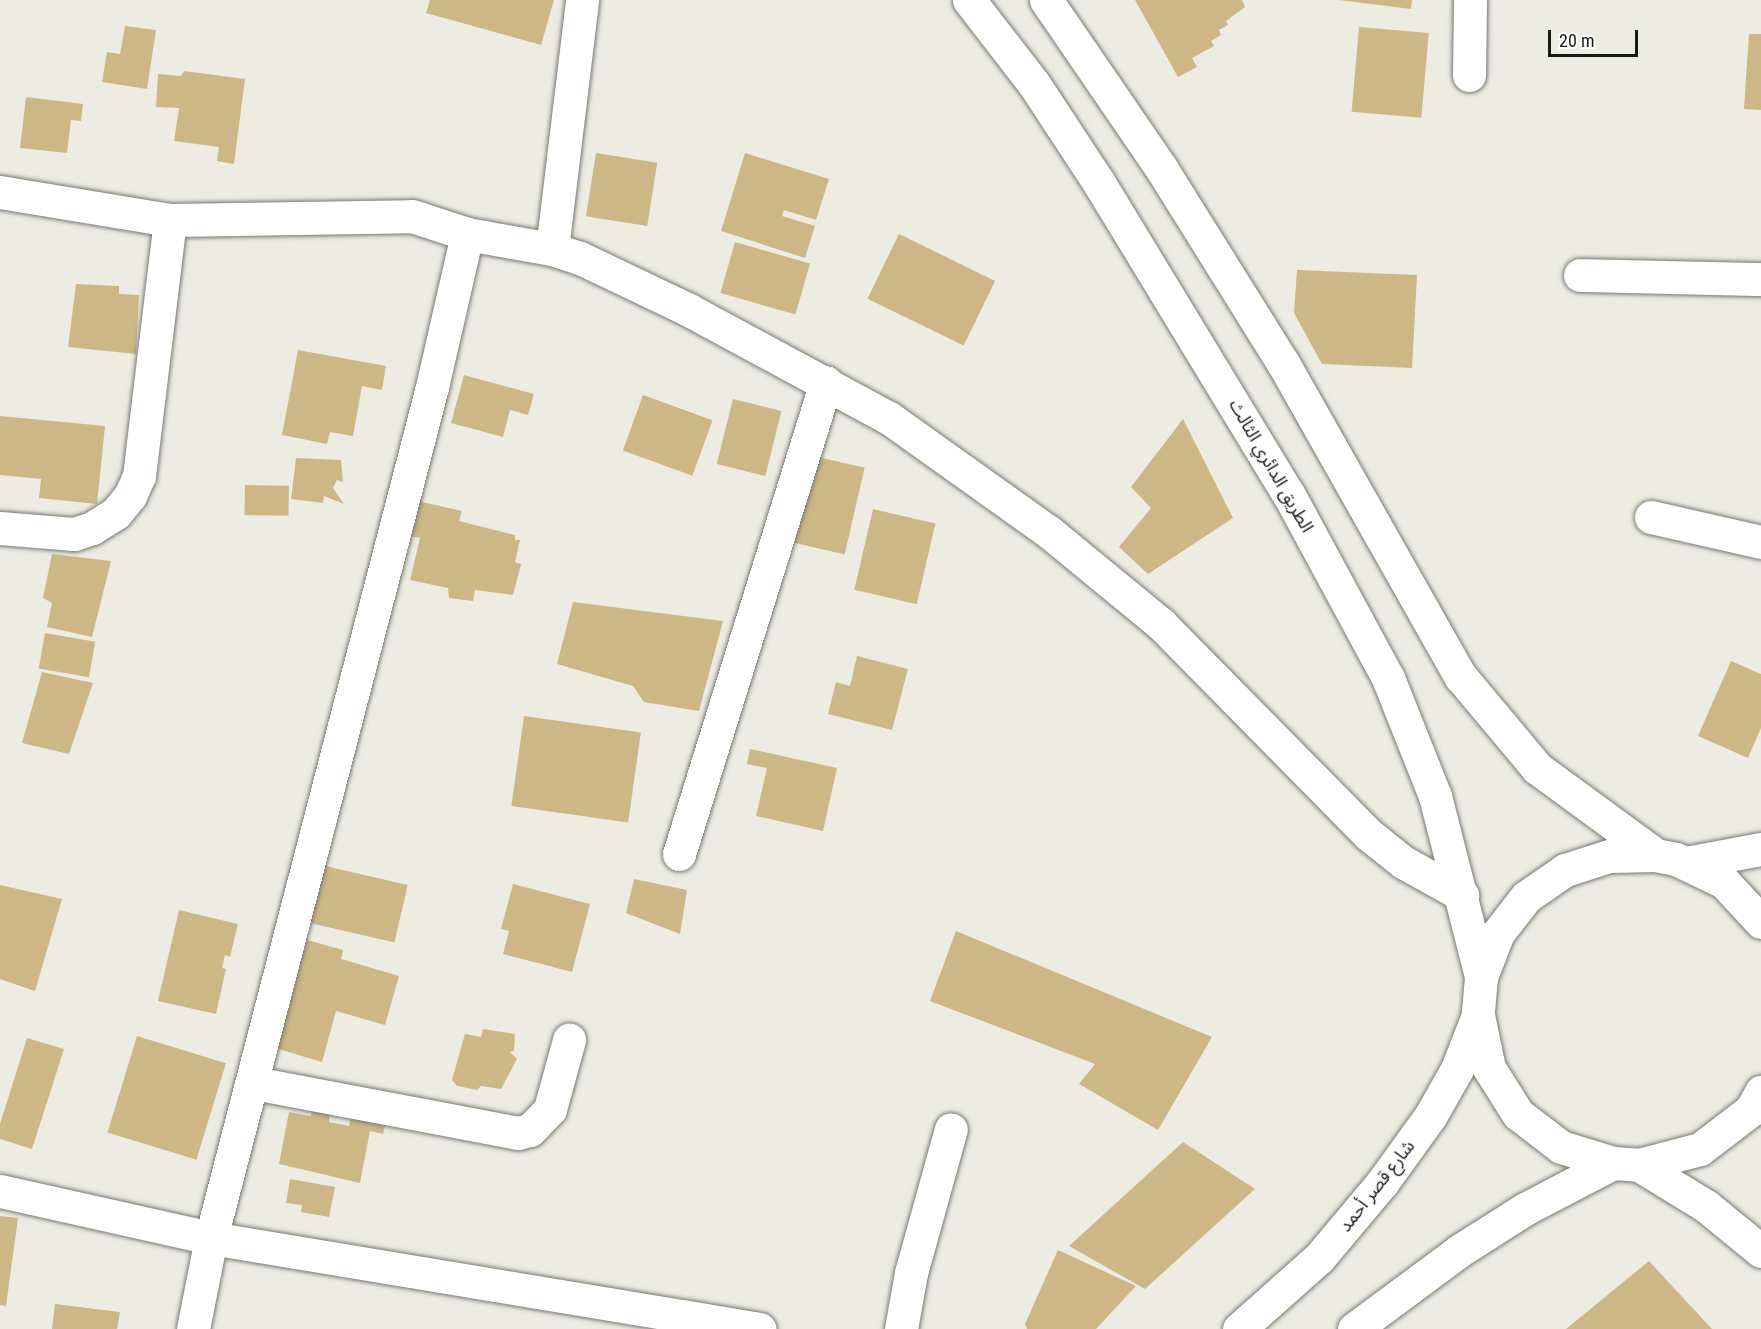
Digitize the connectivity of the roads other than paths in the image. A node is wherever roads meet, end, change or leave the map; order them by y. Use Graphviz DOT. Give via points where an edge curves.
graph roads {
  1 [pos="582,0"];
  2 [pos="969,0"];
  3 [pos="1046,0"];
  4 [pos="1470,0"];
  5 [pos="1469,75"];
  6 [pos="0,192"];
  7 [pos="170,220"];
  8 [pos="467,234"];
  9 [pos="552,249"];
  10 [pos="1580,275"];
  11 [pos="1761,279"];
  12 [pos="826,382"];
  13 [pos="1651,517"];
  14 [pos="0,528"];
  15 [pos="1761,543"];
  16 [pos="1761,849"];
  17 [pos="679,854"];
  18 [pos="1671,859"];
  19 [pos="1462,895"];
  20 [pos="1761,922"];
  21 [pos="1481,977"];
  22 [pos="1478,1015"];
  23 [pos="569,1040"];
  24 [pos="254,1083"];
  25 [pos="1761,1092"];
  26 [pos="951,1129"];
  27 [pos="1626,1164"];
  28 [pos="0,1191"];
  29 [pos="211,1238"];
  30 [pos="1761,1251"];
  31 [pos="193,1329"];
  32 [pos="760,1329"];
  33 [pos="901,1329"];
  34 [pos="1239,1329"];
  35 [pos="1354,1329"];
  1 -- 9 [label="street"];
  2 -- 19 [label="street, الطريق الدائري الثالث" via="1034,84 1099,183 1294,505 1392,688 1422,758"];
  3 -- 18 [label="street" via="1161,168 1283,363 1461,677 1537,768"];
  4 -- 5 [label="street"];
  6 -- 7 [label="street"];
  7 -- 8 [label="street" via="388,214 412,216"];
  7 -- 14 [label="street" via="139,476 130,496 116,513 74,534"];
  8 -- 9 [label="street"];
  8 -- 24 [label="street" via="432,387"];
  9 -- 12 [label="street" via="689,310"];
  10 -- 11 [label="street"];
  12 -- 17 [label="street"];
  12 -- 19 [label="street" via="889,418 1096,568 1161,624 1368,834 1403,862"];
  13 -- 15 [label="street"];
  16 -- 18 [label="street"];
  18 -- 20 [label="street" via="1724,882"];
  18 -- 21 [label="street" via="1609,856 1565,870 1526,897 1498,933"];
  19 -- 21 [label="street, الطريق الدائري الثالث"];
  21 -- 22 [label="street"];
  22 -- 27 [label="street" via="1489,1068 1518,1114 1561,1147"];
  22 -- 34 [label="street, شارع قصر أحمد" via="1457,1069 1431,1115 1382,1183 1319,1258"];
  23 -- 24 [label="street" via="550,1109 530,1130 518,1133"];
  24 -- 29 [label="street"];
  25 -- 27 [label="street" via="1750,1110 1700,1149"];
  26 -- 33 [label="street" via="914,1261"];
  27 -- 30 [label="street" via="1706,1206"];
  27 -- 35 [label="street" via="1515,1215"];
  28 -- 29 [label="street"];
  29 -- 31 [label="street"];
  29 -- 32 [label="street"];
}
